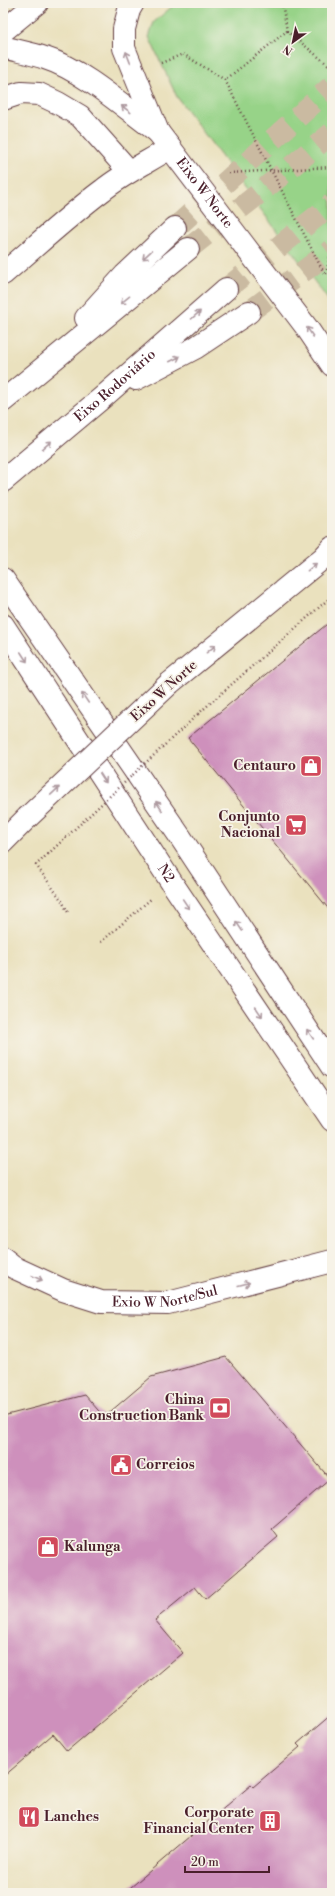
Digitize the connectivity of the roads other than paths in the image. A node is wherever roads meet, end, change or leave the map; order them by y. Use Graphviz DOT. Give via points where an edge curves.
graph roads {
  1 [pos="37,3"];
  2 [pos="133,3"];
  3 [pos="3,31"];
  4 [pos="3,47"];
  5 [pos="3,99"];
  6 [pos="164,140"];
  7 [pos="129,171"];
  8 [pos="175,228"];
  9 [pos="188,249"];
  10 [pos="3,274"];
  11 [pos="226,289"];
  12 [pos="249,312"];
  13 [pos="332,365"];
  14 [pos="33,376"];
  15 [pos="103,396"];
  16 [pos="3,401"];
  17 [pos="10,476"];
  18 [pos="332,548"];
  19 [pos="3,579"];
  20 [pos="3,625"];
  21 [pos="3,842"];
  22 [pos="332,1066"];
  23 [pos="332,1120"];
  24 [pos="3,1259"];
  25 [pos="332,1261"];
  1 -- 3 [label="main road"];
  6 -- 2 [label="main road, Eixo W Norte, one-way" via="124,48 124,29"];
  6 -- 4 [label="main road, one-way" via="68,68 45,58"];
  5 -- 7 [label="main road" via="21,93 39,94 58,103 80,116"];
  6 -- 7 [label="main road" via="141,166"];
  13 -- 6 [label="main road, Eixo W Norte, one-way" via="307,328"];
  7 -- 10 [label="main road" via="102,190"];
  8 -- 14 [label="main road, one-way" via="125,275"];
  9 -- 14 [label="main road, one-way"];
  15 -- 11 [label="main road, Eixo Rodoviário, one-way"];
  15 -- 12 [label="main road, one-way" via="195,348"];
  14 -- 16 [label="main road"];
  17 -- 15 [label="main road, Eixo Rodoviário, one-way"];
  21 -- 18 [label="main road, Eixo W Norte, one-way, bridge" via="170,683"];
  22 -- 19 [label="main road, one-way" via="181,838"];
  20 -- 23 [label="main road, N2, one-way" via="172,883"];
  24 -- 25 [label="main road, Exio W Norte/Sul, one-way" via="12,1267 64,1290 101,1302 153,1303 168,1303"];
}
